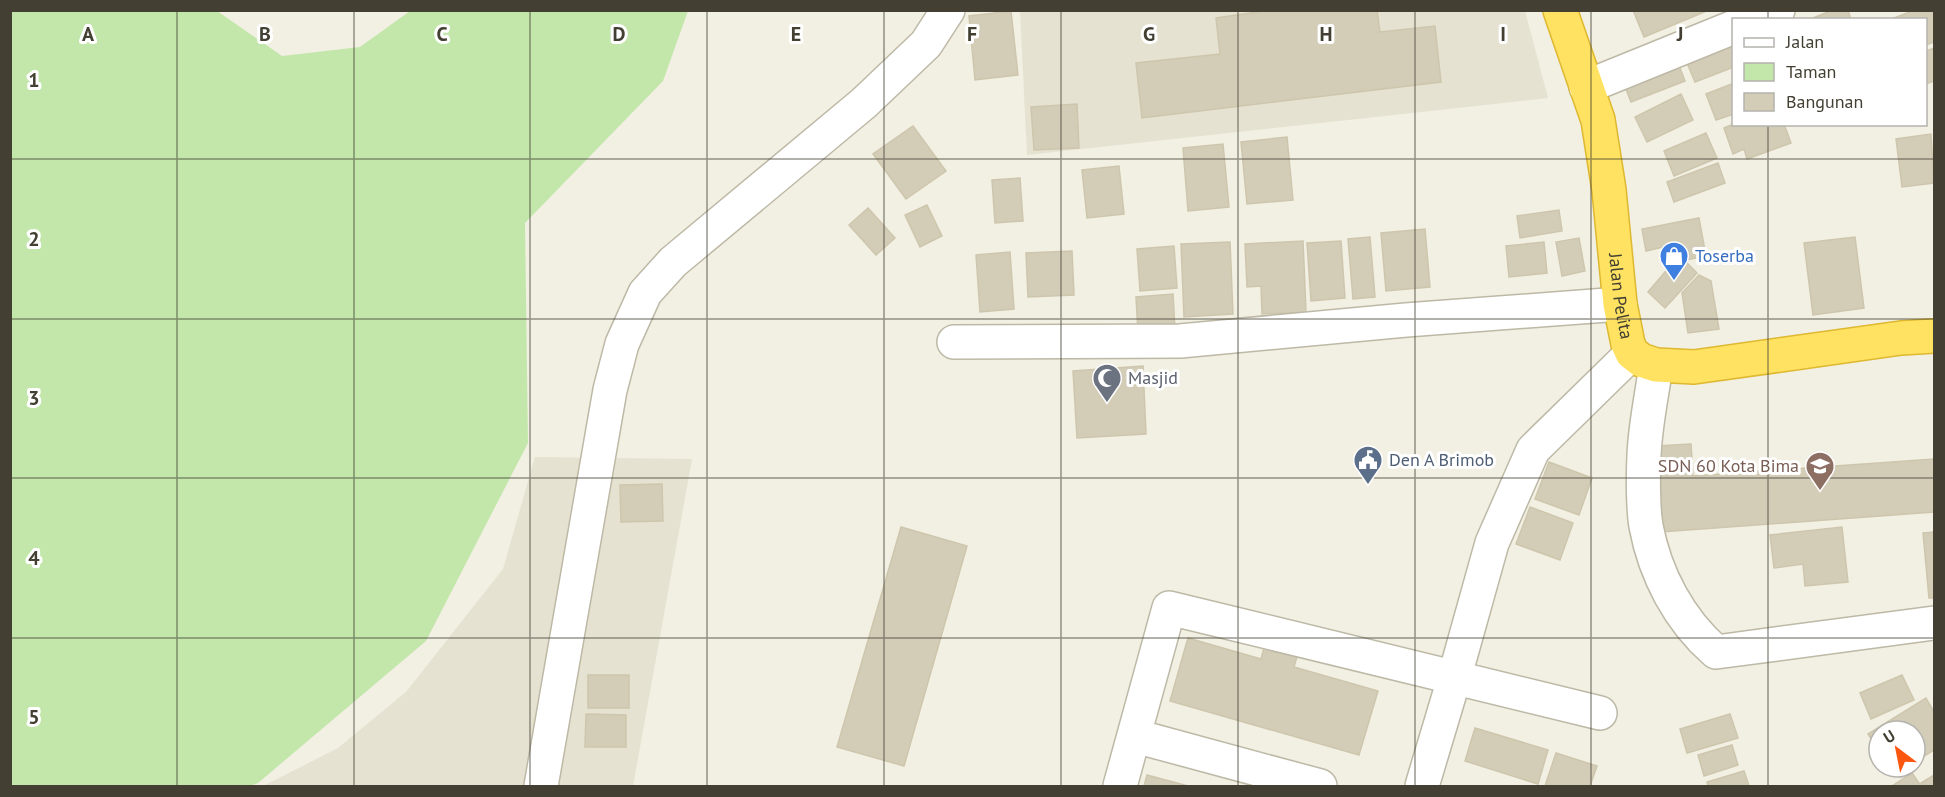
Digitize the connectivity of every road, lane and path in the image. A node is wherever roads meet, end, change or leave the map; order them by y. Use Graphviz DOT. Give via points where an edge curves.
graph roads {
  1 [pos="948,10"];
  2 [pos="1560,10"];
  3 [pos="1778,10"];
  4 [pos="1758,18"];
  5 [pos="1732,28"];
  6 [pos="1586,87"];
  7 [pos="1620,304"];
  8 [pos="1935,336"];
  9 [pos="954,342"];
  10 [pos="1644,359"];
  11 [pos="1935,623"];
  12 [pos="1454,679"];
  13 [pos="1600,713"];
  14 [pos="1135,736"];
  15 [pos="541,786"];
  16 [pos="1120,786"];
  17 [pos="1320,786"];
  18 [pos="1422,786"];
  1 -- 15 [label="street" via="926,44 864,103 674,262 645,293 622,344 610,390"];
  2 -- 6 [label="highway, Jalan Pelita"];
  3 -- 4 [label="street"];
  5 -- 6 [label="street"];
  6 -- 7 [label="highway, Jalan Pelita" via="1600,132"];
  7 -- 9 [label="street" via="1180,341"];
  7 -- 10 [label="highway, Jalan Pelita" via="1628,344"];
  8 -- 10 [label="highway" via="1694,367"];
  10 -- 11 [label="street" via="1646,525 1663,580 1681,614 1702,640 1716,652"];
  10 -- 12 [label="street" via="1533,450 1492,543"];
  12 -- 13 [label="street"];
  12 -- 14 [label="street" via="1169,608"];
  12 -- 18 [label="street"];
  14 -- 16 [label="street"];
  14 -- 17 [label="street"];
}
